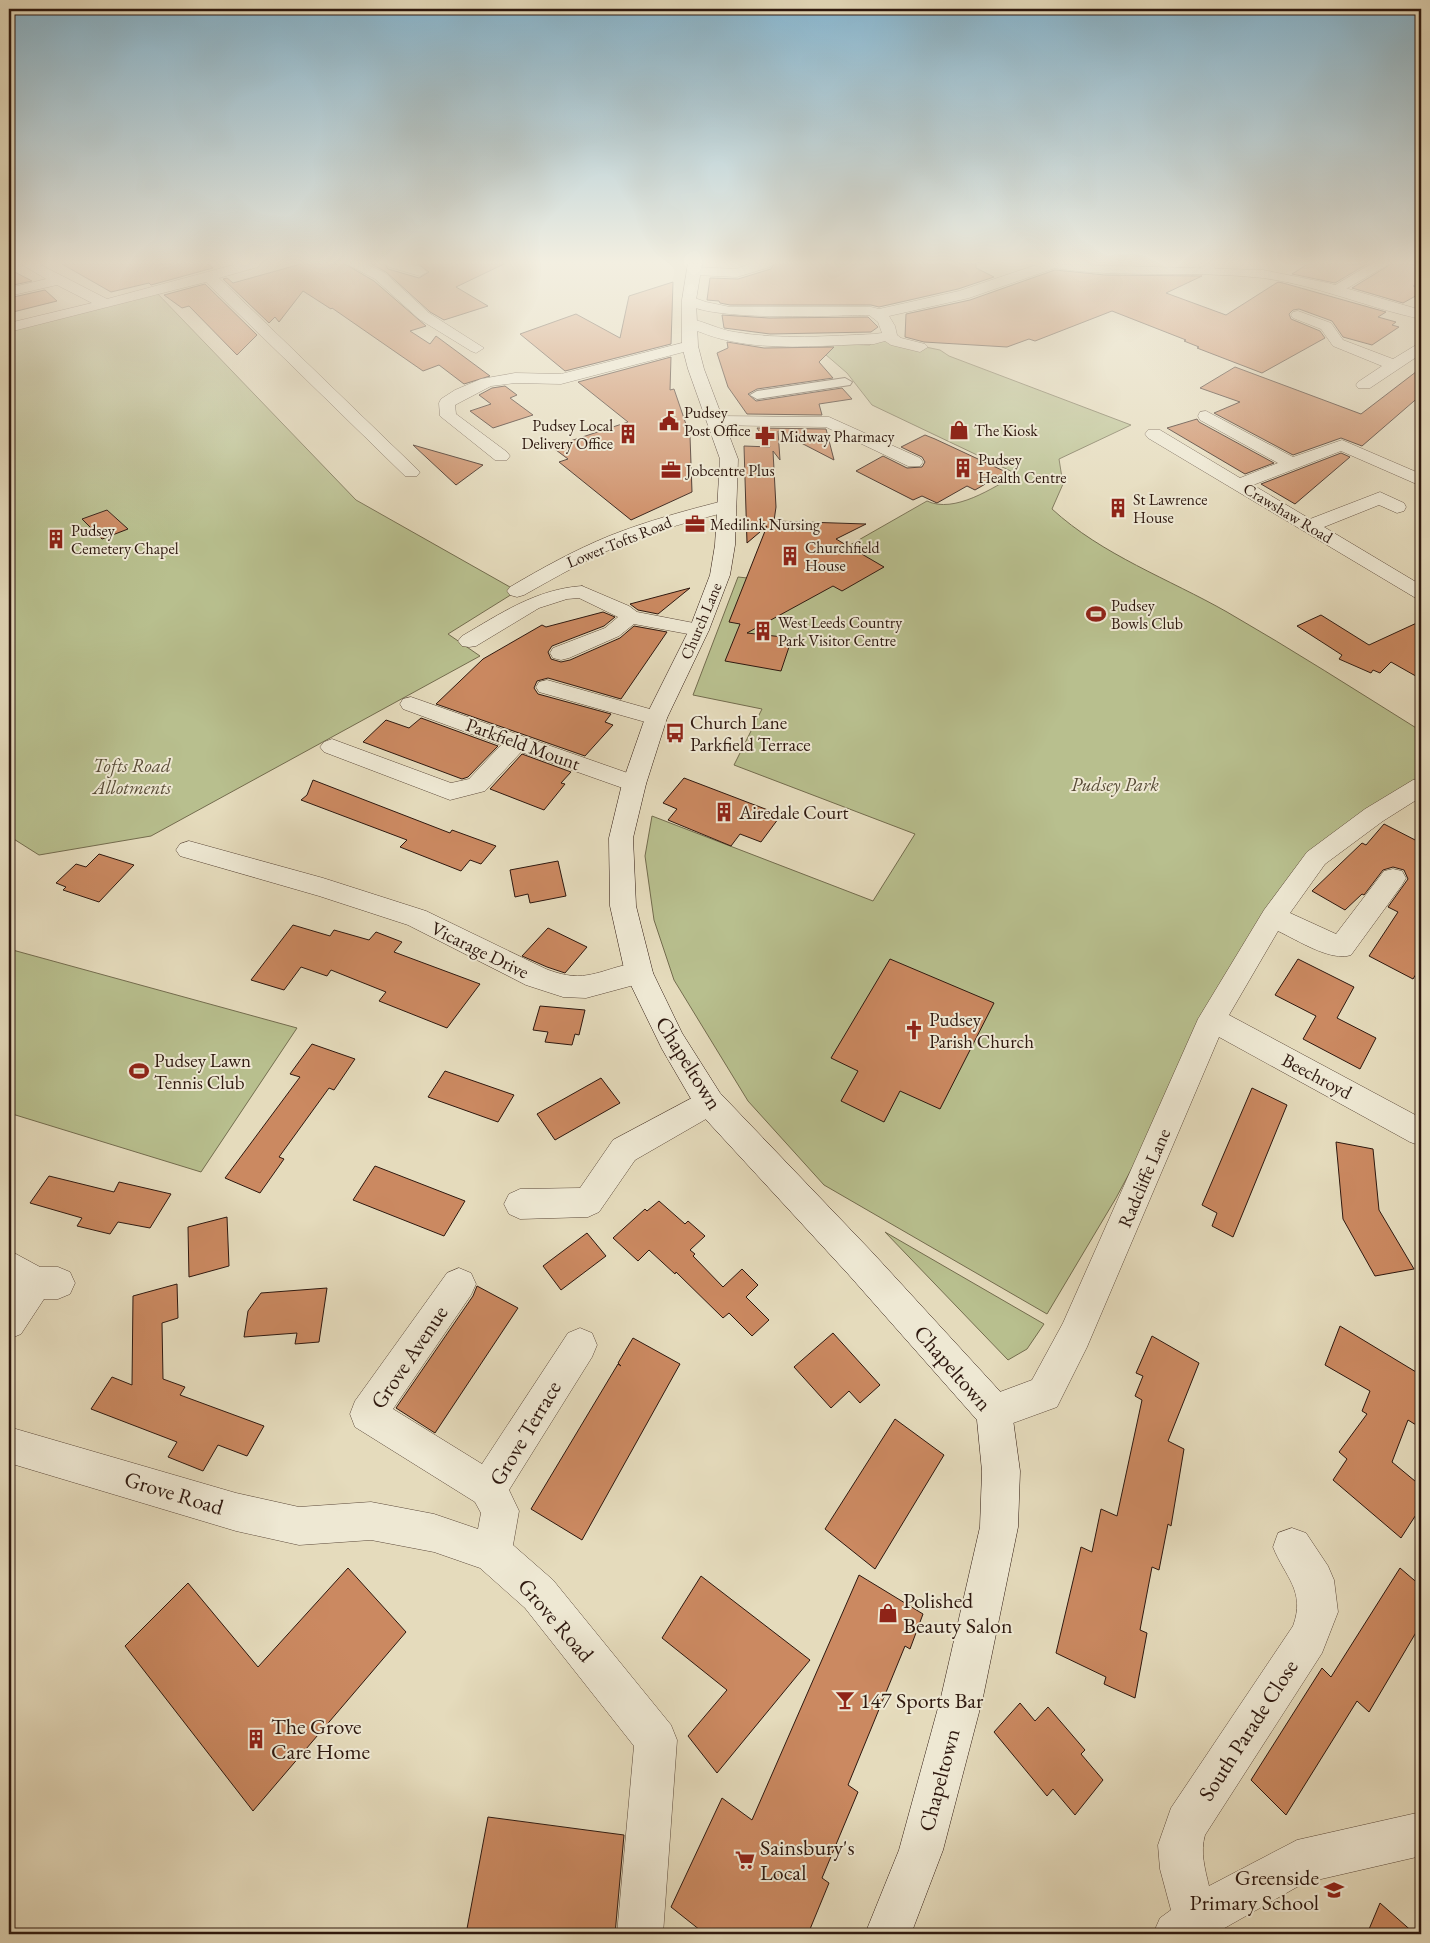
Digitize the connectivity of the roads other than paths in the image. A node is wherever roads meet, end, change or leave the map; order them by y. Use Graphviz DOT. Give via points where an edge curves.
graph roads {
  1 [pos="289,355"];
  2 [pos="670,355"];
  3 [pos="693,355"];
  4 [pos="1368,355"];
  5 [pos="1414,355"];
  6 [pos="1395,365"];
  7 [pos="845,382"];
  8 [pos="1364,385"];
  9 [pos="757,395"];
  10 [pos="1206,416"];
  11 [pos="716,421"];
  12 [pos="1154,434"];
  13 [pos="501,456"];
  14 [pos="914,462"];
  15 [pos="1292,464"];
  16 [pos="411,472"];
  17 [pos="1421,481"];
  18 [pos="1240,484"];
  19 [pos="727,506"];
  20 [pos="1397,507"];
  21 [pos="1309,526"];
  22 [pos="517,592"];
  23 [pos="1421,593"];
  24 [pos="630,617"];
  25 [pos="699,630"];
  26 [pos="469,641"];
  27 [pos="561,653"];
  28 [pos="547,687"];
  29 [pos="411,704"];
  30 [pos="656,718"];
  31 [pos="517,742"];
  32 [pos="332,747"];
  33 [pos="634,784"];
  34 [pos="1421,786"];
  35 [pos="189,850"];
  36 [pos="1393,878"];
  37 [pos="1273,917"];
  38 [pos="639,974"];
  39 [pos="1212,1019"];
  40 [pos="709,1102"];
  41 [pos="1421,1133"];
  42 [pos="520,1204"];
  43 [pos="36,1279"];
  44 [pos="459,1284"];
  45 [pos="9,1322"];
  46 [pos="580,1346"];
  47 [pos="994,1412"];
  48 [pos="9,1445"];
  49 [pos="488,1489"];
  50 [pos="1292,1547"];
  51 [pos="492,1554"];
  52 [pos="1421,1834"];
  53 [pos="1186,1926"];
  54 [pos="640,1934"];
  55 [pos="888,1934"];
  1 -- 16 [label="street"];
  2 -- 13 [label="street" via="561,379 488,380 465,389 447,403 448,416"];
  3 -- 11 [label="street, Church Lane"];
  4 -- 6 [label="street"];
  5 -- 6 [label="street"];
  6 -- 8 [label="street"];
  7 -- 9 [label="street"];
  10 -- 15 [label="street"];
  11 -- 14 [label="street" via="830,422"];
  11 -- 19 [label="street, Church Lane" via="729,459"];
  12 -- 18 [label="street, Crawshaw Road"];
  15 -- 17 [label="street" via="1342,445"];
  15 -- 18 [label="street"];
  18 -- 21 [label="street, Crawshaw Road"];
  19 -- 22 [label="street, Lower Tofts Road" via="604,545"];
  19 -- 25 [label="street, Church Lane" via="720,575"];
  20 -- 21 [label="street" via="1380,498"];
  21 -- 23 [label="street, Crawshaw Road"];
  24 -- 25 [label="street"];
  24 -- 26 [label="street" via="622,610 582,592 566,593 532,604"];
  24 -- 27 [label="street" via="612,632"];
  25 -- 30 [label="street, Church Lane"];
  28 -- 30 [label="street"];
  29 -- 31 [label="street, Parkfield Mount"];
  30 -- 33 [label="street, Church Lane"];
  31 -- 32 [label="street" via="478,785 450,792"];
  31 -- 33 [label="street, Parkfield Mount"];
  33 -- 38 [label="street, Church Lane" via="621,838 623,906"];
  34 -- 37 [label="street, Radcliffe Lane" via="1374,815 1316,858"];
  35 -- 38 [label="street, Vicarage Drive" via="417,918 536,977 564,986 586,987"];
  36 -- 37 [label="street" via="1341,948"];
  37 -- 39 [label="street, Radcliffe Lane"];
  38 -- 40 [label="street, Chapeltown" via="672,1041"];
  39 -- 41 [label="street, Beechroyd"];
  39 -- 47 [label="street, Radcliffe Lane" via="1098,1284 1044,1394"];
  40 -- 42 [label="street" via="624,1150 588,1202"];
  40 -- 47 [label="street, Chapeltown" via="860,1262"];
  43 -- 45 [label="street"];
  44 -- 49 [label="street, Grove Avenue" via="368,1414"];
  46 -- 49 [label="street, Grove Terrace"];
  47 -- 55 [label="street, Chapeltown" via="1001,1471 999,1527 962,1697 921,1850"];
  48 -- 51 [label="street, Grove Road" via="236,1512 299,1526 372,1521 434,1532"];
  49 -- 51 [label="street, Grove Terrace" via="500,1511"];
  50 -- 53 [label="street, South Parade Close" via="1314,1580 1318,1612 1308,1639 1187,1824 1180,1845"];
  51 -- 54 [label="street, Grove Road" via="539,1594 656,1740"];
  52 -- 53 [label="street" via="1297,1862"];
}
